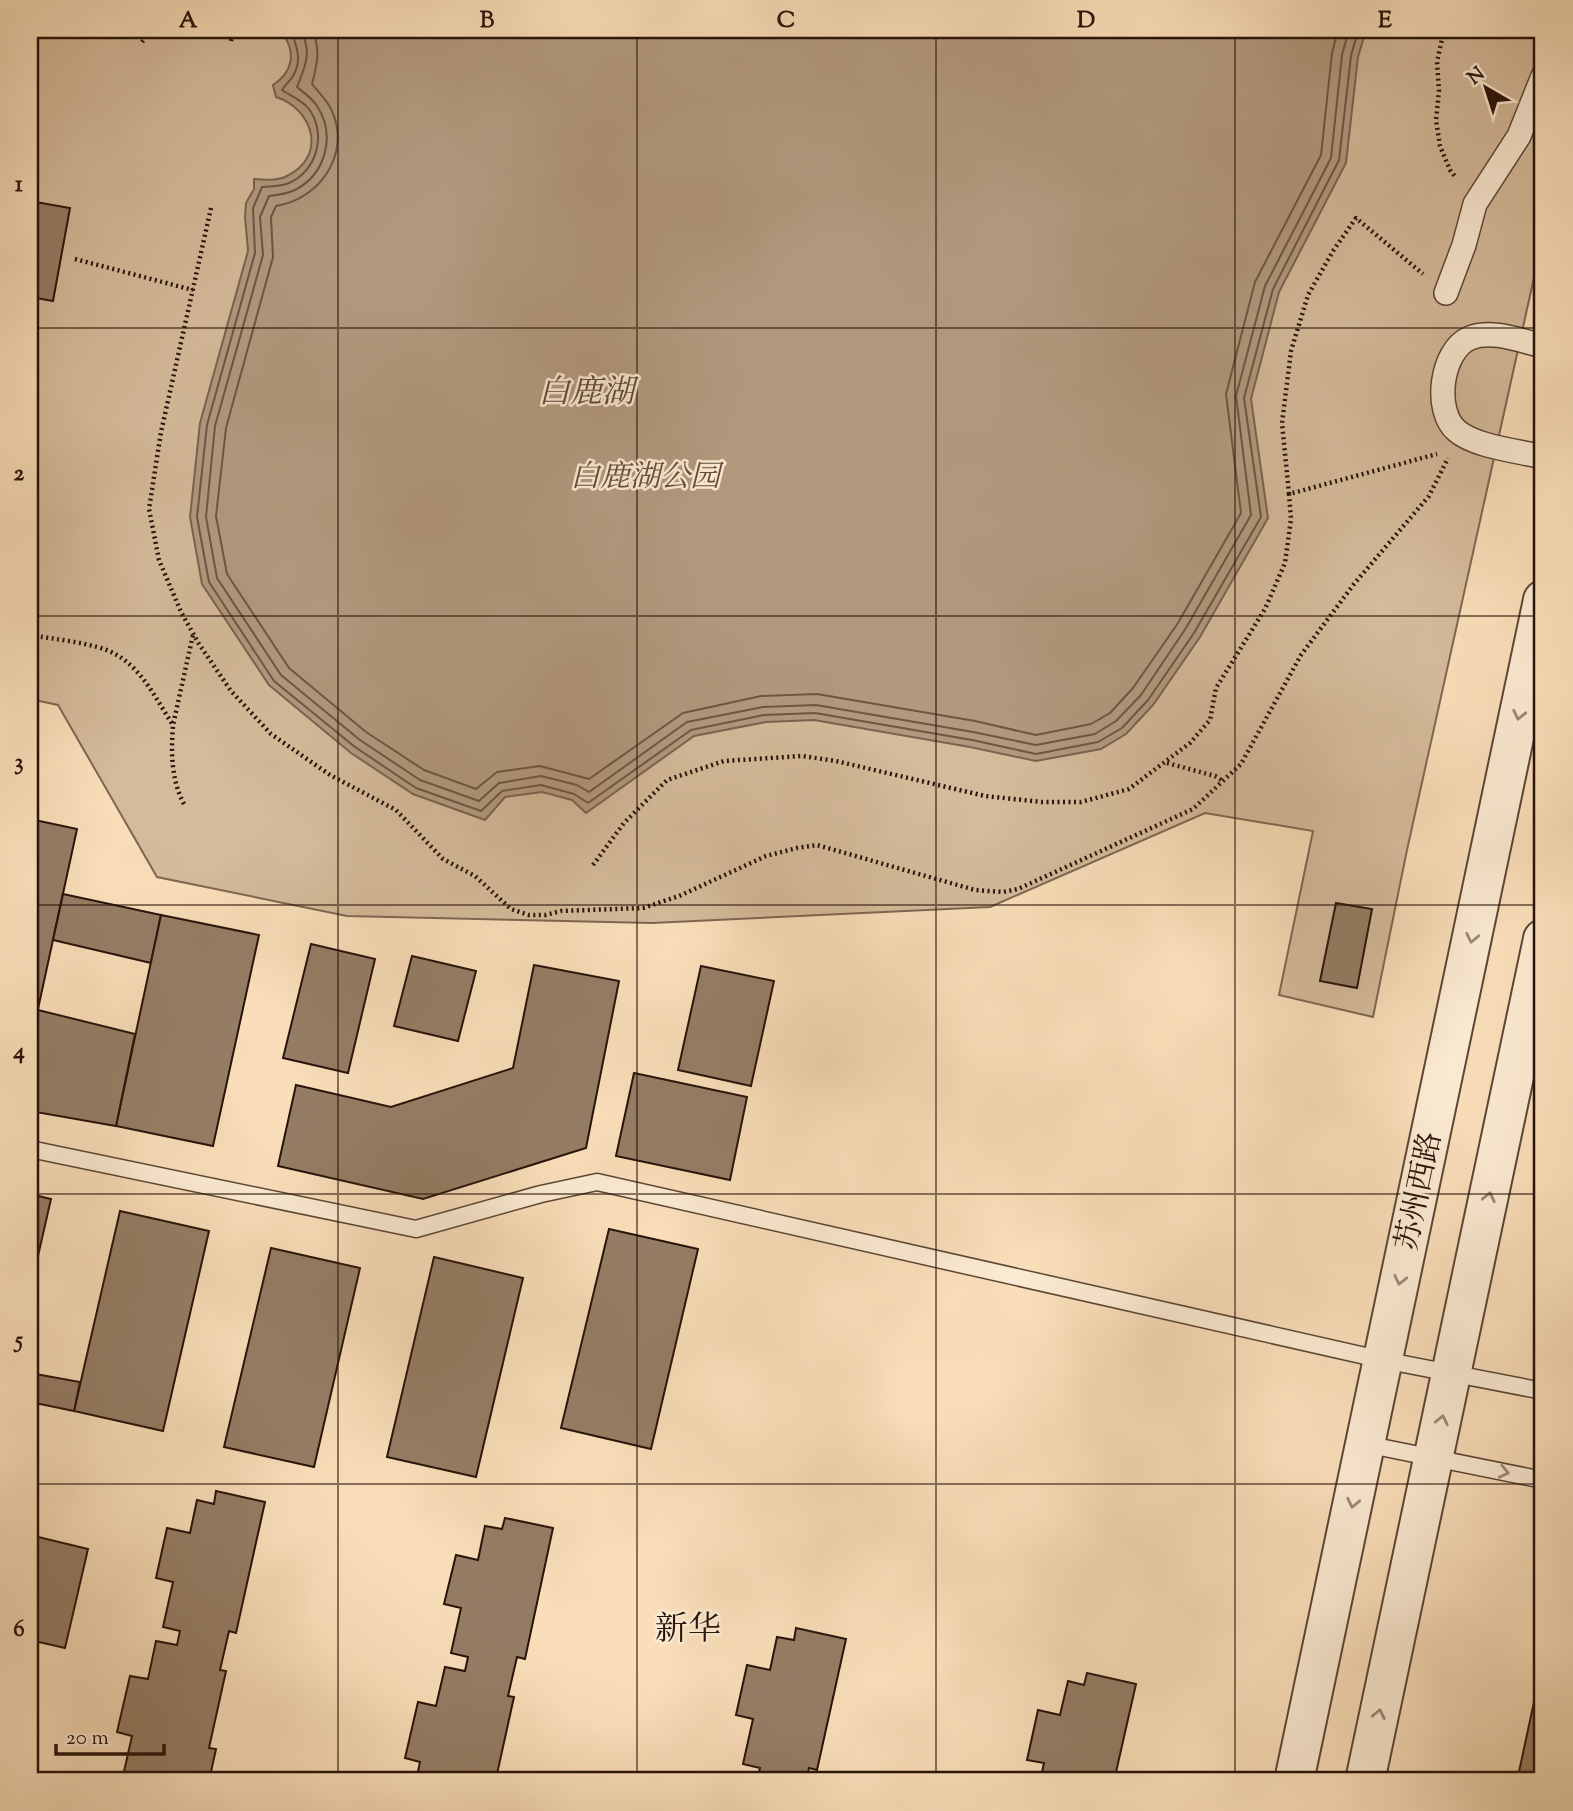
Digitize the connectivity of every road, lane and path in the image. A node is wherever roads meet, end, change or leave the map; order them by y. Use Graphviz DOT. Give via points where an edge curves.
graph roads {
  1 [pos="151,30"];
  2 [pos="233,30"];
  3 [pos="1444,30"];
  4 [pos="231,41"];
  5 [pos="142,42"];
  6 [pos="1543,76"];
  7 [pos="1475,204"];
  8 [pos="211,208"];
  9 [pos="75,259"];
  10 [pos="193,290"];
  11 [pos="1446,293"];
  12 [pos="1543,346"];
  13 [pos="1543,457"];
  14 [pos="1289,494"];
  15 [pos="1543,600"];
  16 [pos="193,634"];
  17 [pos="30,635"];
  18 [pos="30,670"];
  19 [pos="34,690"];
  20 [pos="173,725"];
  21 [pos="1166,762"];
  22 [pos="1223,781"];
  23 [pos="184,804"];
  24 [pos="593,865"];
  25 [pos="1543,939"];
  26 [pos="30,1149"];
  27 [pos="1383,1360"];
  28 [pos="1452,1373"];
  29 [pos="1543,1391"];
  30 [pos="1365,1444"];
  31 [pos="1434,1458"];
  32 [pos="1543,1480"];
  33 [pos="1294,1781"];
  34 [pos="1365,1781"];
  1 -- 5 [label="path"];
  2 -- 4 [label="path"];
  3 -- 7 [label="path" via="1437,62 1440,146 1450,170"];
  6 -- 7 [label="street" via="1519,136"];
  7 -- 11 [label="street"];
  8 -- 10 [label="path"];
  9 -- 10 [label="path"];
  10 -- 16 [label="path" via="149,509 159,560"];
  11 -- 14 [label="path" via="1356,218 1308,295 1291,351 1282,423"];
  12 -- 13 [label="street" via="1497,335 1469,338 1452,355 1442,394 1446,418 1456,431 1471,440"];
  14 -- 21 [label="path" via="1285,563 1265,609 1216,688 1210,720"];
  14 -- 22 [label="path" via="1451,450 1429,496 1301,654 1241,764"];
  15 -- 27 [label="street, 苏州西路, one-way"];
  16 -- 20 [label="path"];
  16 -- 22 [label="path" via="231,691 271,734 330,775 396,810 443,859 475,876 511,909 529,915 643,908 766,856 817,845 975,890 1003,892 1193,809"];
  17 -- 20 [label="path" via="113,652 142,678"];
  18 -- 19 [label="path"];
  20 -- 23 [label="path" via="173,771"];
  21 -- 22 [label="path"];
  21 -- 24 [label="path" via="1129,789 1081,802 1042,802 985,796 836,761 802,757 724,761 667,780 624,822"];
  28 -- 25 [label="street, one-way"];
  26 -- 27 [label="lane" via="416,1229 597,1182"];
  27 -- 28 [label="lane"];
  27 -- 30 [label="street, 苏州西路"];
  28 -- 29 [label="lane"];
  31 -- 28 [label="street, one-way"];
  30 -- 31 [label="lane"];
  30 -- 33 [label="street, 苏州西路, one-way"];
  31 -- 32 [label="lane, one-way"];
  34 -- 31 [label="street, one-way"];
}
